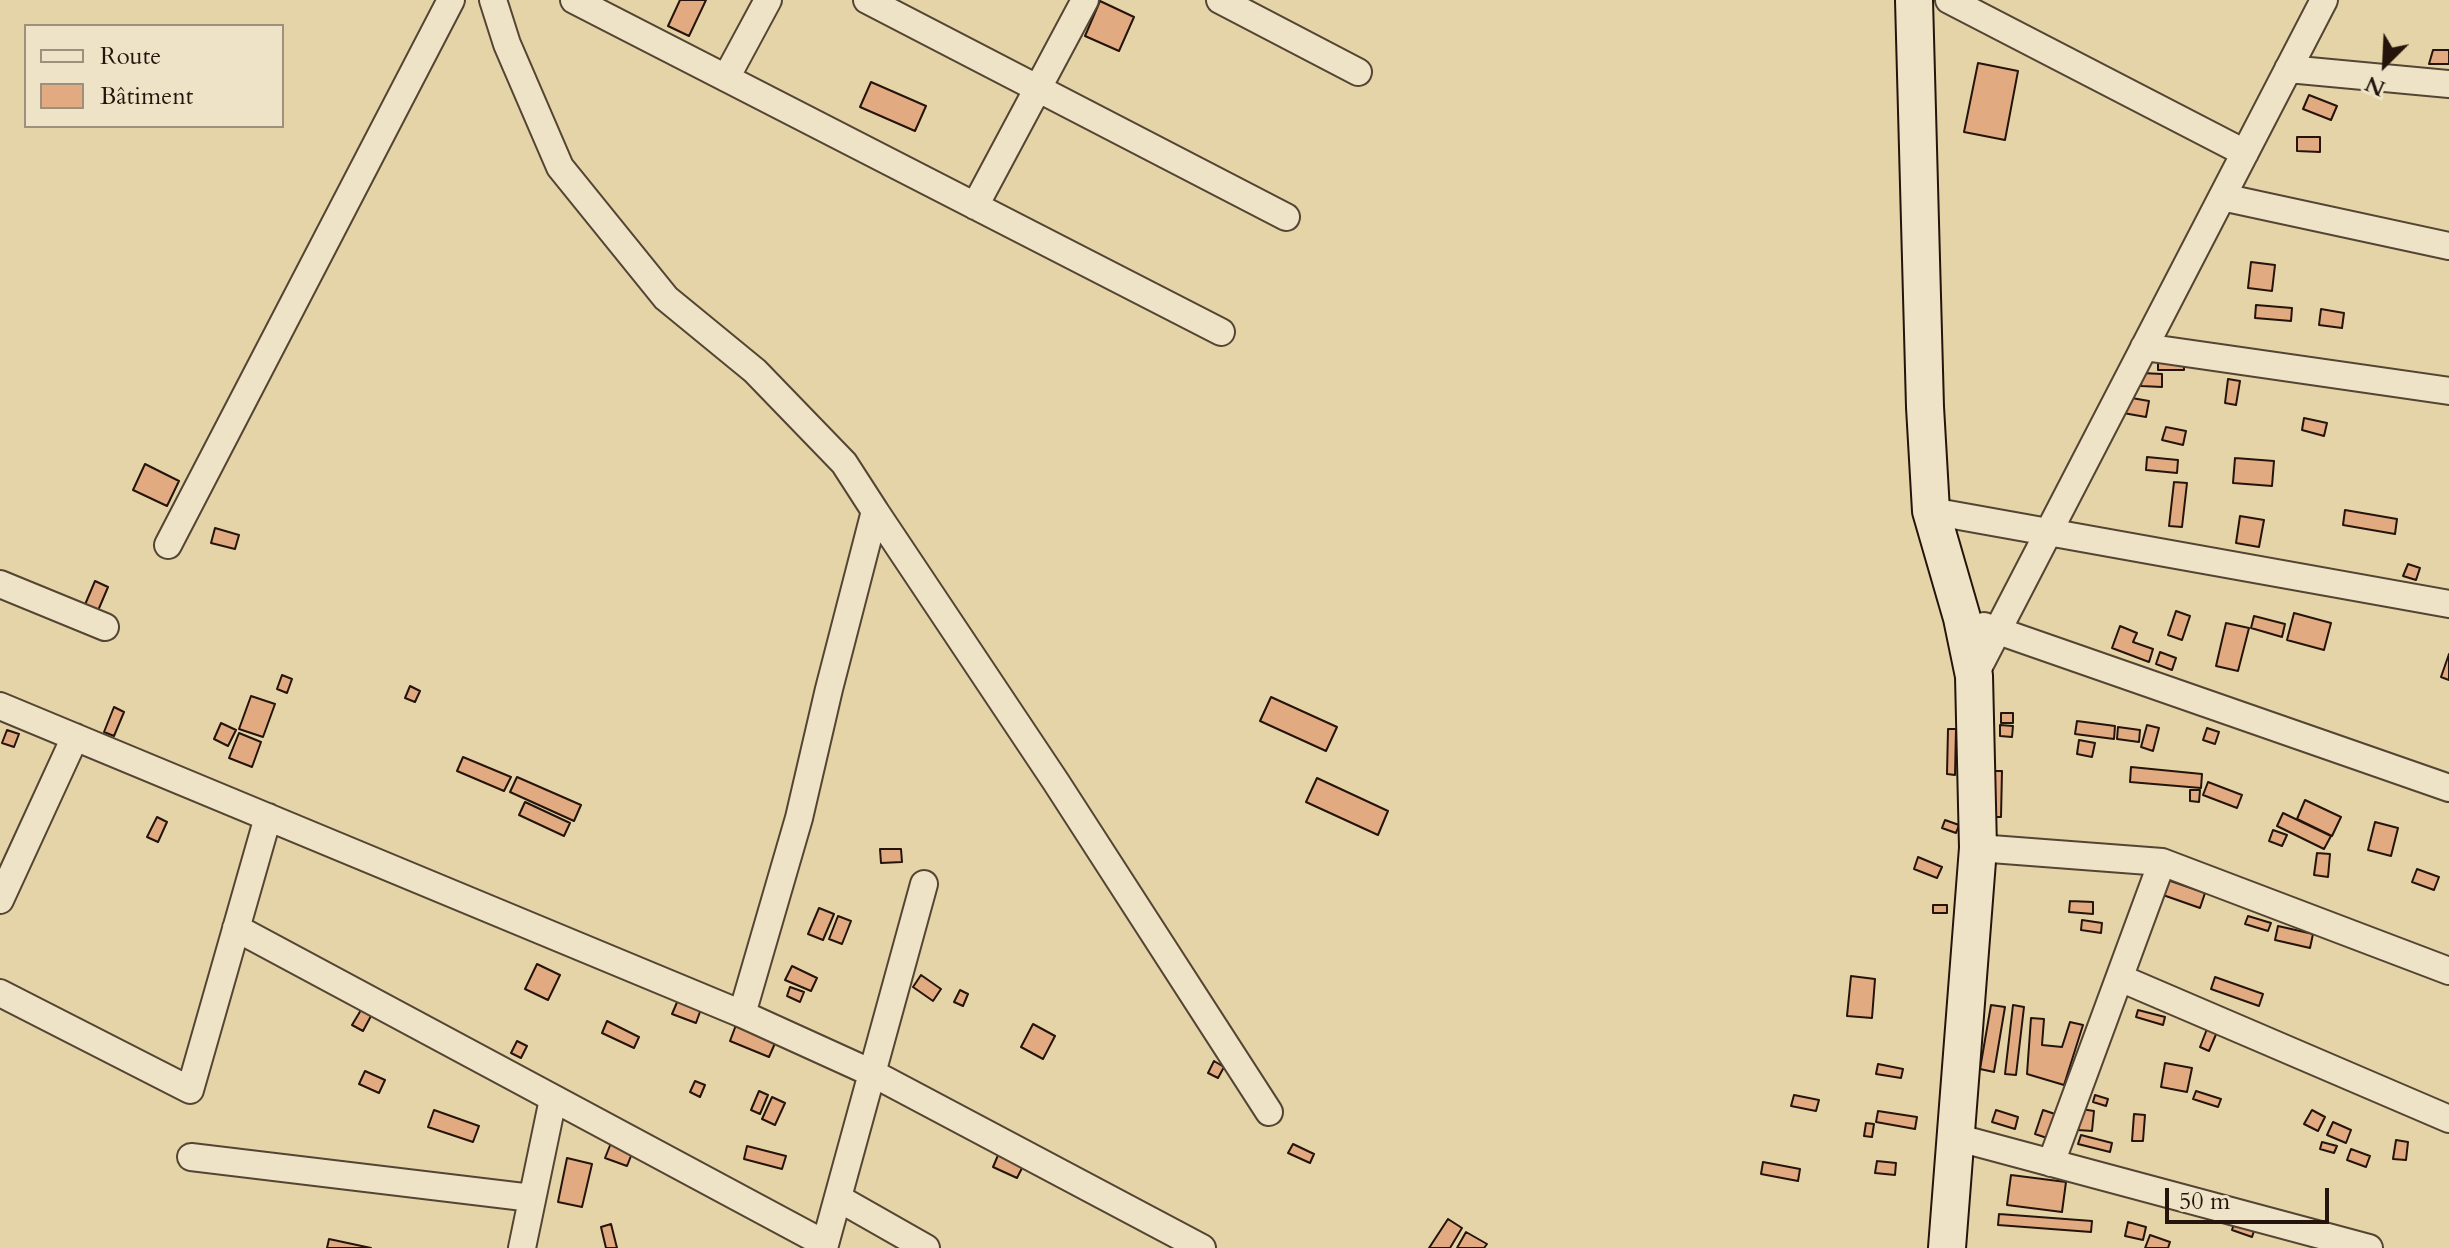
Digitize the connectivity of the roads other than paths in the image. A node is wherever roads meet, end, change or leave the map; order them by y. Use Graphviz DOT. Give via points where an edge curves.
graph roads {
  1 [pos="451,0"];
  2 [pos="493,0"];
  3 [pos="574,0"];
  4 [pos="768,0"];
  5 [pos="867,0"];
  6 [pos="1085,0"];
  7 [pos="1220,0"];
  8 [pos="1914,0"];
  9 [pos="1949,0"];
  10 [pos="2323,0"];
  11 [pos="2288,69"];
  12 [pos="1358,72"];
  13 [pos="726,78"];
  14 [pos="2449,84"];
  15 [pos="1038,88"];
  16 [pos="2245,153"];
  17 [pos="2222,197"];
  18 [pos="975,206"];
  19 [pos="1286,217"];
  20 [pos="2449,246"];
  21 [pos="1221,332"];
  22 [pos="2144,347"];
  23 [pos="2449,391"];
  24 [pos="875,511"];
  25 [pos="1931,511"];
  26 [pos="2049,532"];
  27 [pos="168,545"];
  28 [pos="0,584"];
  29 [pos="2449,604"];
  30 [pos="1962,618"];
  31 [pos="105,627"];
  32 [pos="1998,630"];
  33 [pos="1974,676"];
  34 [pos="0,706"];
  35 [pos="75,737"];
  36 [pos="2449,788"];
  37 [pos="268,817"];
  38 [pos="1978,848"];
  39 [pos="2162,862"];
  40 [pos="924,884"];
  41 [pos="0,900"];
  42 [pos="236,928"];
  43 [pos="2449,971"];
  44 [pos="2120,978"];
  45 [pos="0,993"];
  46 [pos="742,1014"];
  47 [pos="874,1074"];
  48 [pos="553,1099"];
  49 [pos="1269,1112"];
  50 [pos="2449,1119"];
  51 [pos="1955,1137"];
  52 [pos="191,1157"];
  53 [pos="2051,1163"];
  54 [pos="532,1198"];
  55 [pos="838,1198"];
  56 [pos="825,1246"];
  57 [pos="522,1248"];
  58 [pos="926,1248"];
  59 [pos="1202,1248"];
  60 [pos="1947,1248"];
  61 [pos="2369,1248"];
  1 -- 27 [label="street"];
  2 -- 24 [label="street" via="560,167 666,298 755,371 844,463"];
  3 -- 13 [label="street"];
  4 -- 13 [label="street"];
  5 -- 15 [label="street"];
  6 -- 15 [label="street"];
  7 -- 12 [label="street"];
  8 -- 25 [label="street"];
  9 -- 16 [label="street"];
  10 -- 11 [label="street"];
  11 -- 14 [label="street"];
  11 -- 16 [label="street"];
  13 -- 18 [label="street"];
  15 -- 18 [label="street"];
  15 -- 19 [label="street"];
  16 -- 17 [label="street"];
  17 -- 20 [label="street"];
  17 -- 22 [label="street"];
  18 -- 21 [label="street"];
  22 -- 23 [label="street"];
  22 -- 26 [label="street"];
  24 -- 46 [label="street" via="799,818"];
  24 -- 49 [label="street"];
  25 -- 26 [label="street"];
  25 -- 30 [label="street"];
  26 -- 29 [label="street"];
  26 -- 32 [label="street"];
  28 -- 31 [label="street"];
  30 -- 32 [label="street"];
  30 -- 33 [label="street"];
  32 -- 33 [label="street"];
  32 -- 36 [label="street"];
  33 -- 38 [label="street"];
  34 -- 35 [label="street"];
  35 -- 37 [label="street"];
  35 -- 41 [label="street"];
  37 -- 42 [label="street"];
  37 -- 46 [label="street"];
  38 -- 39 [label="street"];
  38 -- 51 [label="street"];
  39 -- 43 [label="street"];
  39 -- 44 [label="street"];
  40 -- 47 [label="street"];
  42 -- 45 [label="street" via="190,1090"];
  42 -- 48 [label="street"];
  44 -- 50 [label="street"];
  44 -- 53 [label="street"];
  46 -- 47 [label="street"];
  47 -- 55 [label="street"];
  47 -- 59 [label="street"];
  48 -- 54 [label="street"];
  48 -- 56 [label="street"];
  51 -- 53 [label="street"];
  51 -- 60 [label="street"];
  52 -- 54 [label="street"];
  53 -- 61 [label="street"];
  54 -- 57 [label="street"];
  55 -- 56 [label="street"];
  55 -- 58 [label="street"];
}
